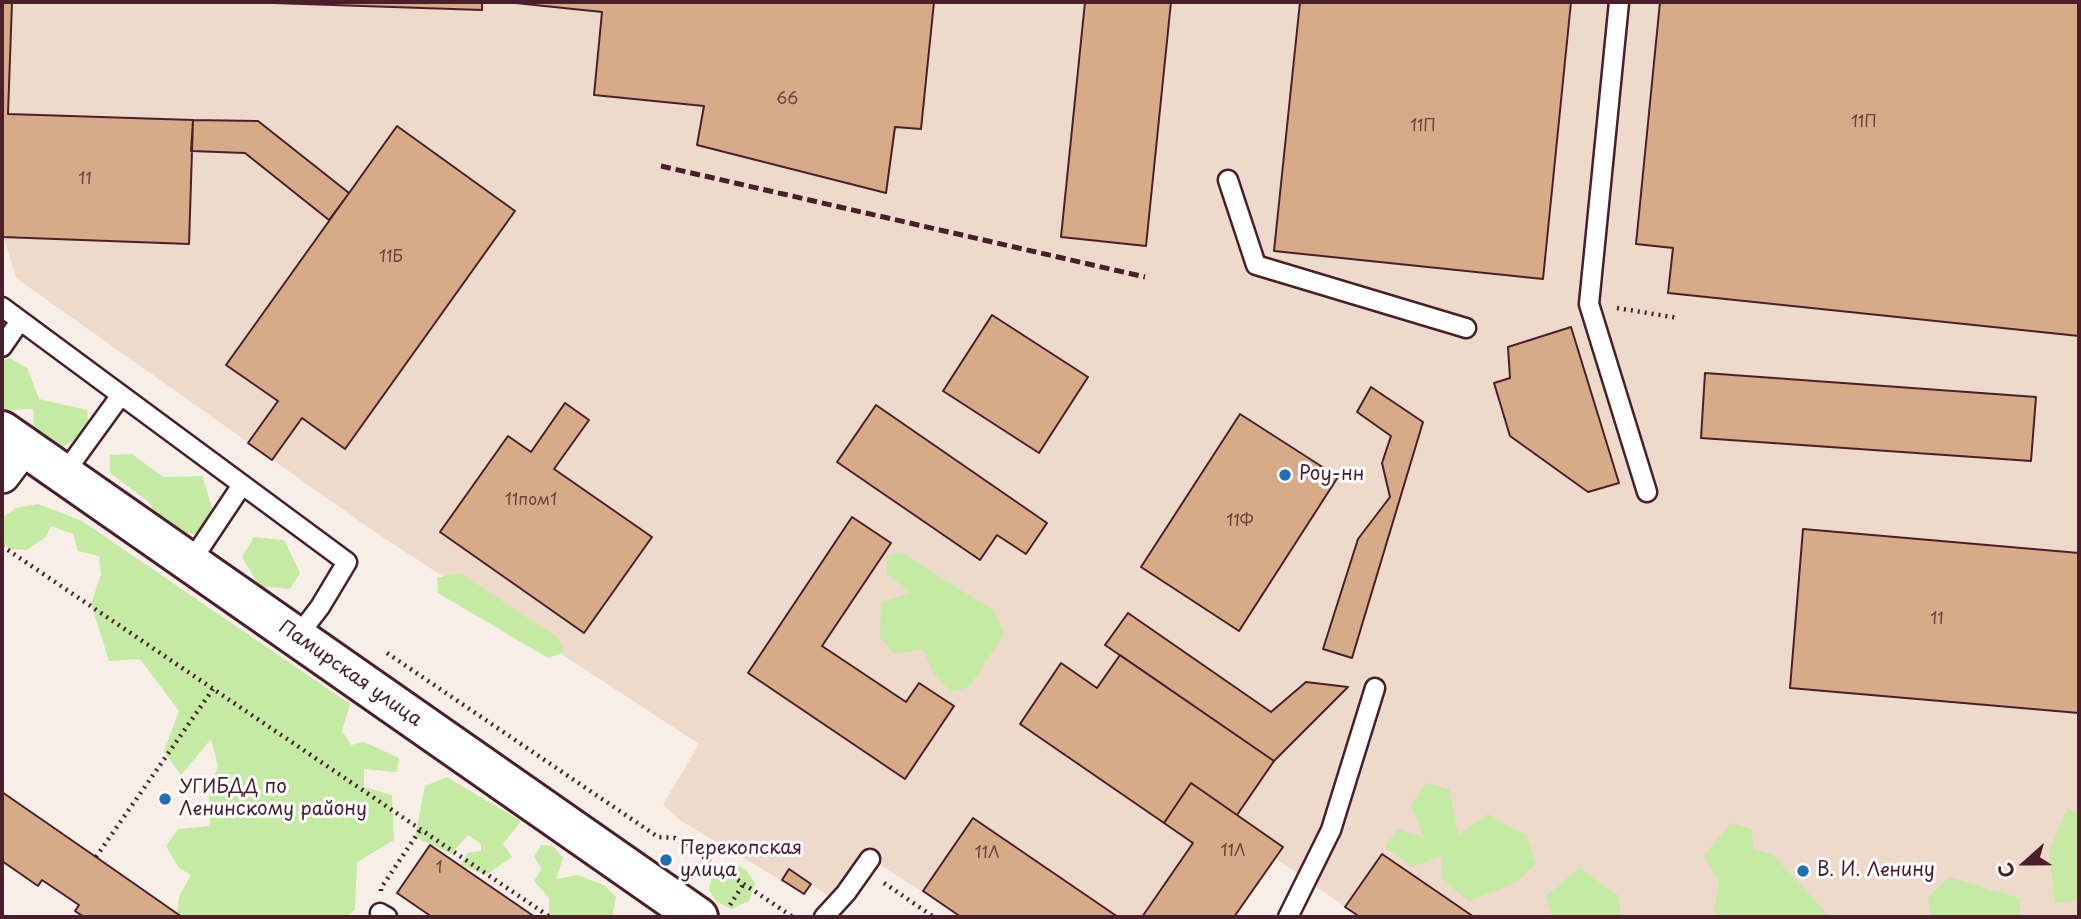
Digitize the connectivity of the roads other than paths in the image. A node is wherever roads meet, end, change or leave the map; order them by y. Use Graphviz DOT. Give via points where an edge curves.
graph roads {
  1 [pos="1619,2"];
  2 [pos="1228,180"];
  3 [pos="2,307"];
  4 [pos="20,321"];
  5 [pos="1466,328"];
  6 [pos="2,347"];
  7 [pos="121,395"];
  8 [pos="9,451"];
  9 [pos="63,475"];
  10 [pos="242,485"];
  11 [pos="1647,492"];
  12 [pos="190,563"];
  13 [pos="296,637"];
  14 [pos="1375,688"];
  15 [pos="867,864"];
  16 [pos="698,917"];
  17 [pos="824,917"];
  18 [pos="1289,917"];
  1 -- 11 [label="lane" via="1589,304"];
  2 -- 5 [label="lane" via="1256,265"];
  3 -- 4 [label="lane"];
  4 -- 6 [label="lane"];
  4 -- 7 [label="lane"];
  7 -- 9 [label="lane"];
  7 -- 10 [label="lane"];
  8 -- 9 [label="street, Памирская улица"];
  9 -- 12 [label="street, Памирская улица"];
  10 -- 12 [label="lane"];
  10 -- 13 [label="lane" via="347,562"];
  12 -- 13 [label="street, Памирская улица"];
  13 -- 16 [label="street, Памирская улица"];
  14 -- 18 [label="lane" via="1331,831"];
  15 -- 17 [label="lane"];
}
